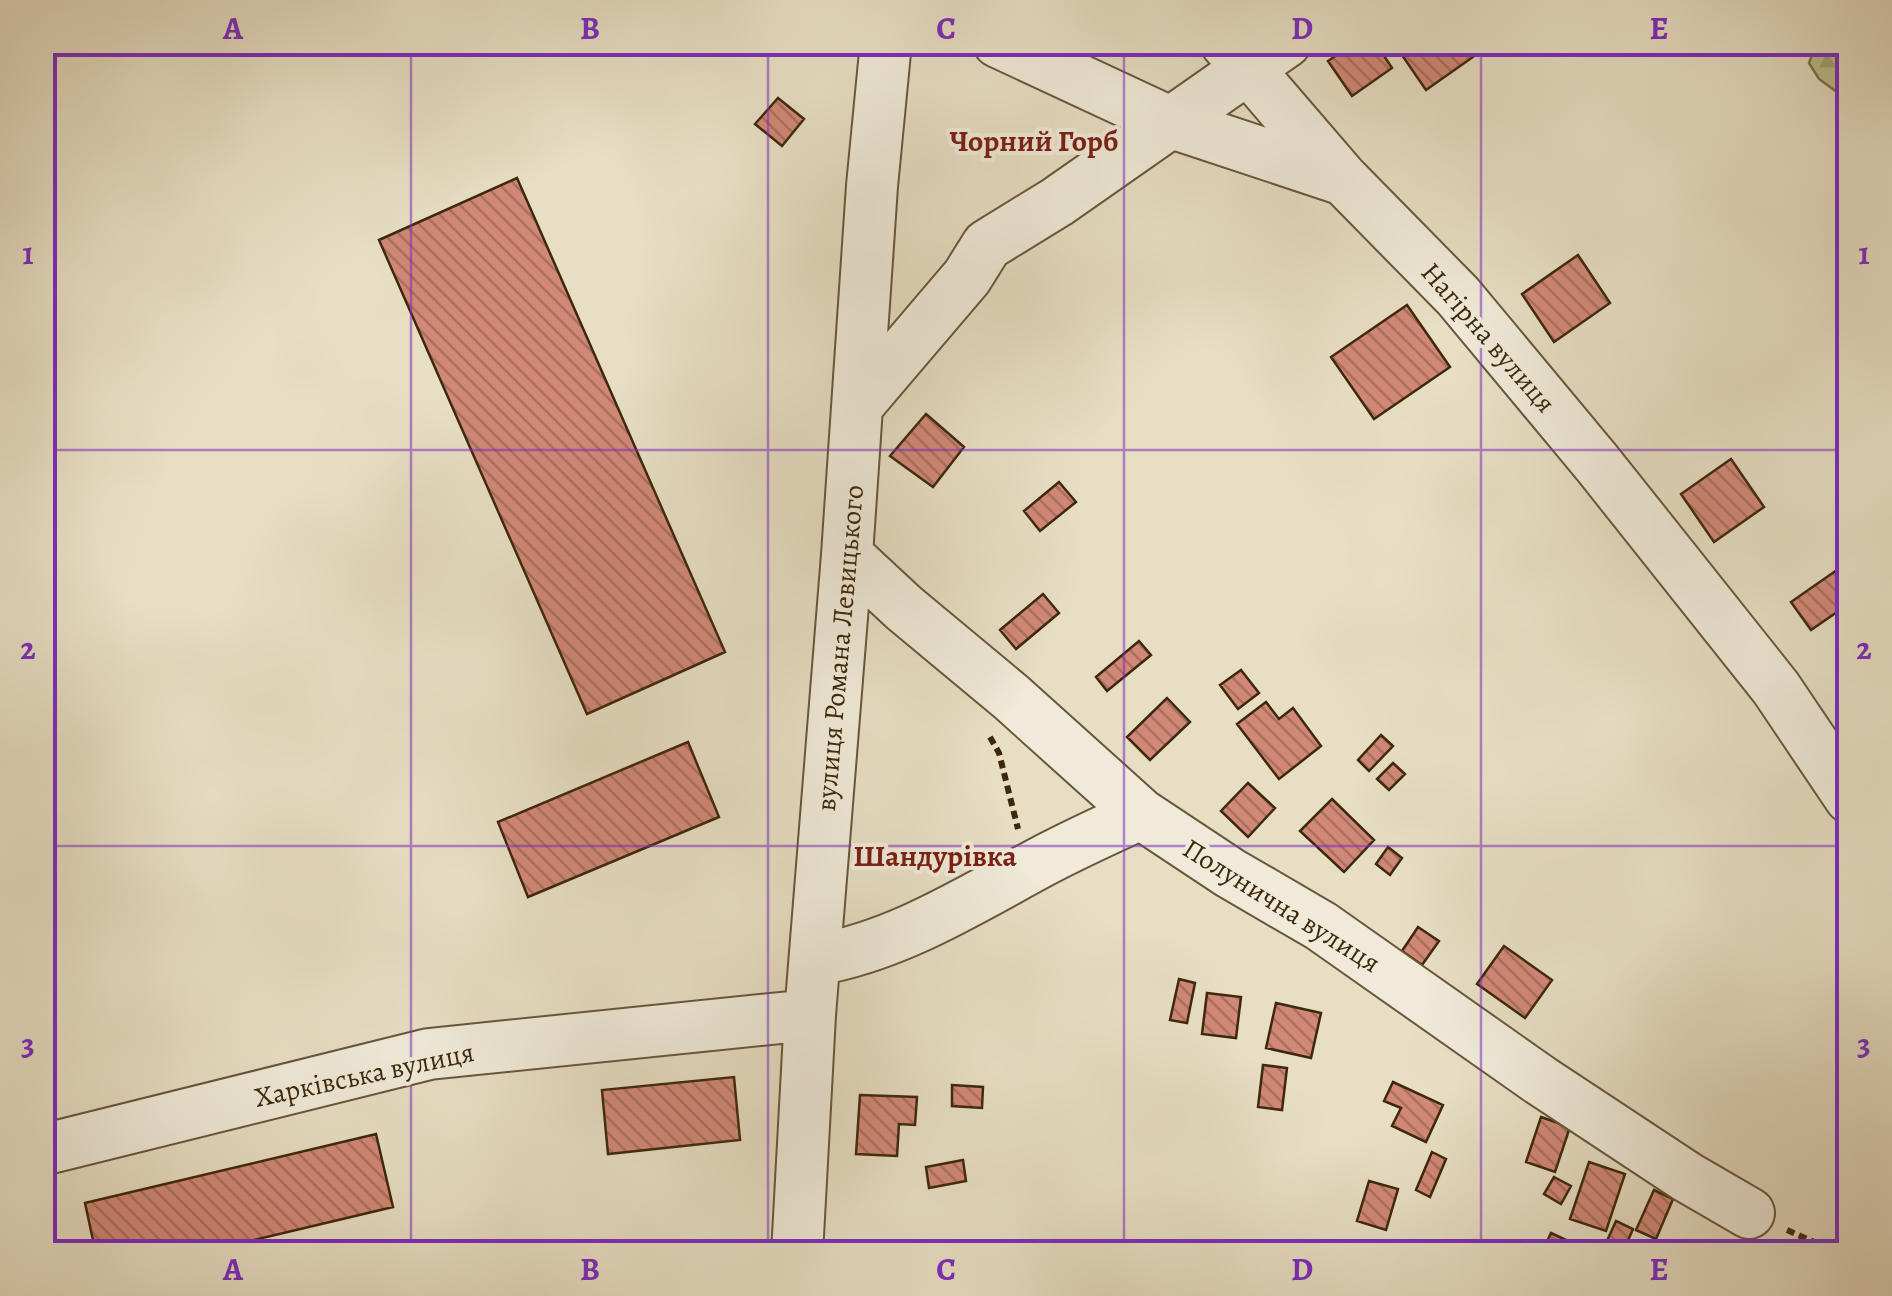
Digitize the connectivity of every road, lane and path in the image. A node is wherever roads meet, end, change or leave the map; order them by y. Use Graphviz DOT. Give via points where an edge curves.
graph roads {
  1 [pos="886,42"];
  2 [pos="998,42"];
  3 [pos="1253,51"];
  4 [pos="1172,124"];
  5 [pos="1344,180"];
  6 [pos="858,405"];
  7 [pos="847,554"];
  8 [pos="989,736"];
  9 [pos="1850,798"];
  10 [pos="1141,814"];
  11 [pos="1028,869"];
  12 [pos="815,960"];
  13 [pos="810,1015"];
  14 [pos="42,1150"];
  15 [pos="1749,1213"];
  16 [pos="797,1254"];
  17 [pos="1841,1254"];
  1 -- 6 [label="street, вулиця Романа Левицького"];
  2 -- 4 [label="street, Нагірна вулиця"];
  3 -- 4 [label="street"];
  3 -- 5 [label="street"];
  4 -- 5 [label="street, Нагірна вулиця"];
  4 -- 6 [label="street" via="987,246"];
  5 -- 9 [label="street, Нагірна вулиця" via="1458,296 1597,463 1776,688"];
  6 -- 7 [label="street, вулиця Романа Левицького"];
  7 -- 10 [label="street, Полунична вулиця"];
  7 -- 12 [label="street, вулиця Романа Левицького"];
  8 -- 11 [label="path"];
  10 -- 11 [label="street"];
  10 -- 15 [label="street, Полунична вулиця" via="1321,926 1540,1080"];
  11 -- 12 [label="street" via="894,938"];
  12 -- 13 [label="street, вулиця Романа Левицького"];
  13 -- 14 [label="street, Харківська вулиця" via="429,1054"];
  13 -- 16 [label="street, вулиця Романа Левицького"];
  15 -- 17 [label="path"];
}
